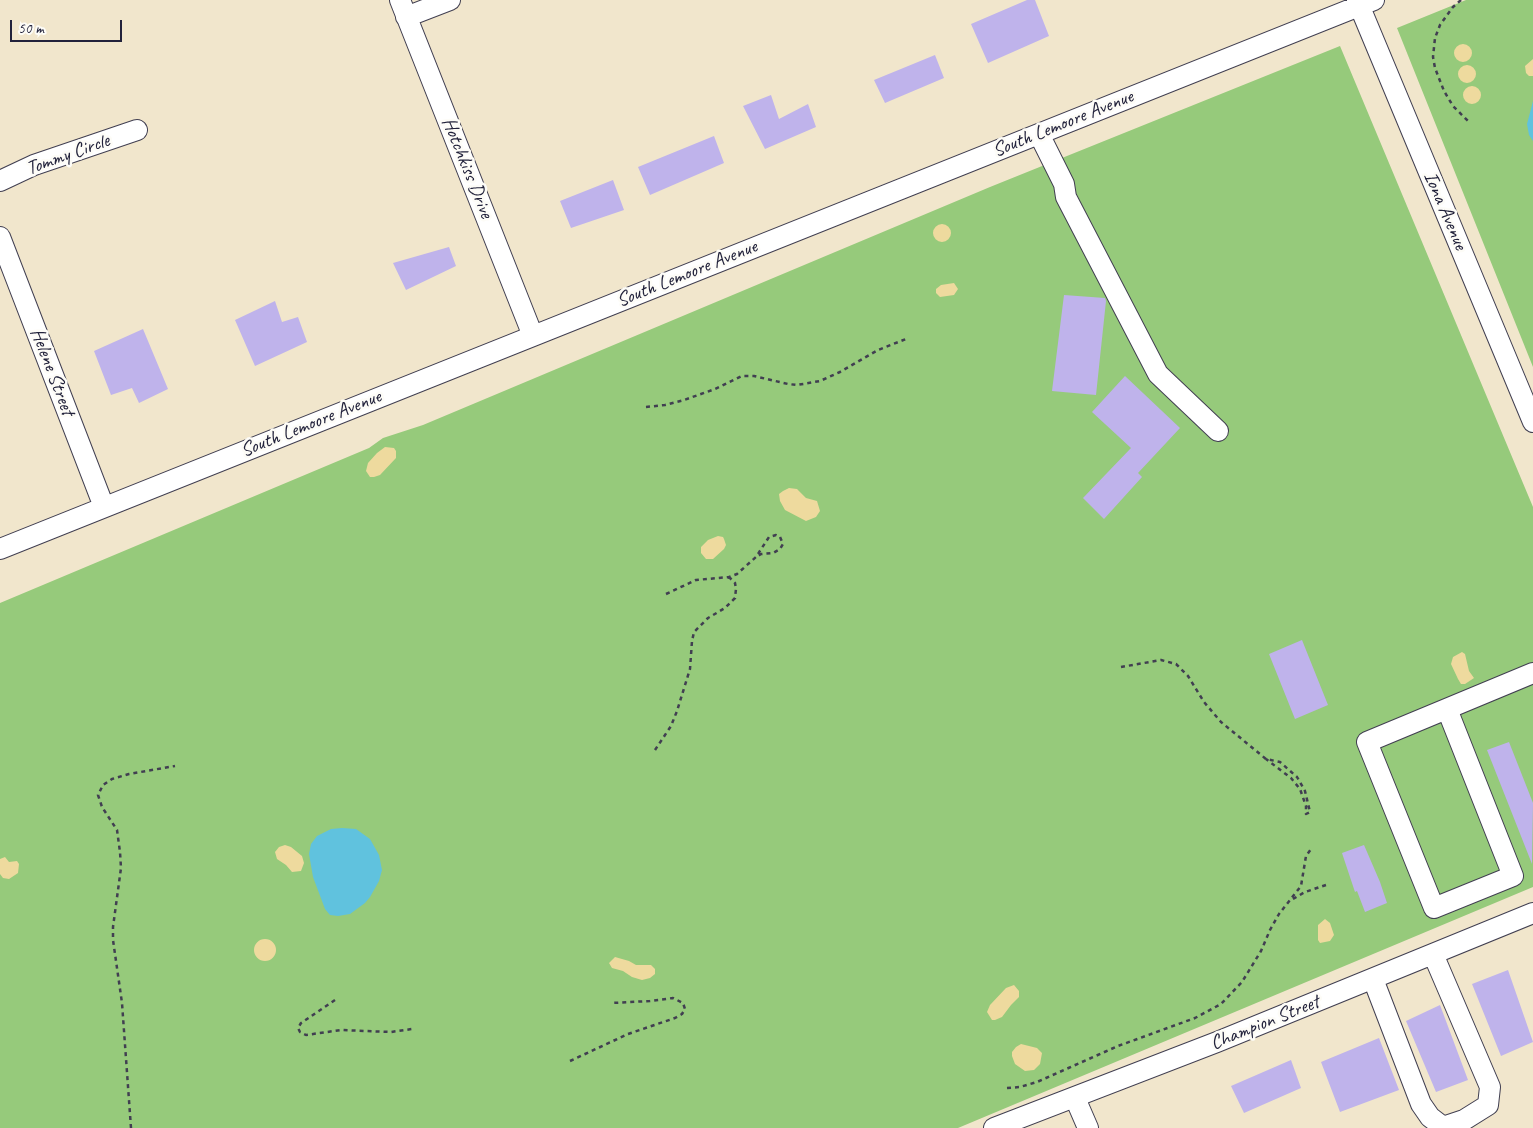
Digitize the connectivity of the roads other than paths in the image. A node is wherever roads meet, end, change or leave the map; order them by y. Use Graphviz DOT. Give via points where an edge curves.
graph roads {
  1 [pos="450,0"];
  2 [pos="1364,2"];
  3 [pos="403,8"];
  4 [pos="137,130"];
  5 [pos="1039,134"];
  6 [pos="0,181"];
  7 [pos="0,237"];
  8 [pos="533,336"];
  9 [pos="1533,422"];
  10 [pos="1218,431"];
  11 [pos="104,507"];
  12 [pos="0,549"];
  13 [pos="1533,673"];
  14 [pos="1447,709"];
  15 [pos="1533,913"];
  16 [pos="1433,954"];
  17 [pos="1373,979"];
  18 [pos="1075,1098"];
  19 [pos="1028,1122"];
  20 [pos="994,1128"];
  21 [pos="1088,1128"];
  1 -- 3 [label="street"];
  2 -- 5 [label="street, South Lemoore Avenue"];
  2 -- 9 [label="street, Iona Avenue"];
  3 -- 8 [label="street, Hotchkiss Drive"];
  4 -- 6 [label="street, Tommy Circle" via="34,165"];
  5 -- 8 [label="street, South Lemoore Avenue"];
  5 -- 10 [label="street" via="1064,184 1066,197 1158,374"];
  7 -- 11 [label="street, Helene Street"];
  8 -- 11 [label="street, South Lemoore Avenue"];
  11 -- 12 [label="street, South Lemoore Avenue"];
  13 -- 14 [label="street"];
  14 -- 14 [label="street" via="1367,742 1434,908 1513,876"];
  15 -- 16 [label="street, Champion Street"];
  16 -- 17 [label="street, Champion Street"];
  16 -- 17 [label="street" via="1490,1087 1488,1105 1464,1120 1443,1127 1430,1117"];
  17 -- 18 [label="street, Champion Street"];
  18 -- 19 [label="street, Champion Street"];
  18 -- 21 [label="street"];
  19 -- 20 [label="street, Champion Street"];
}
